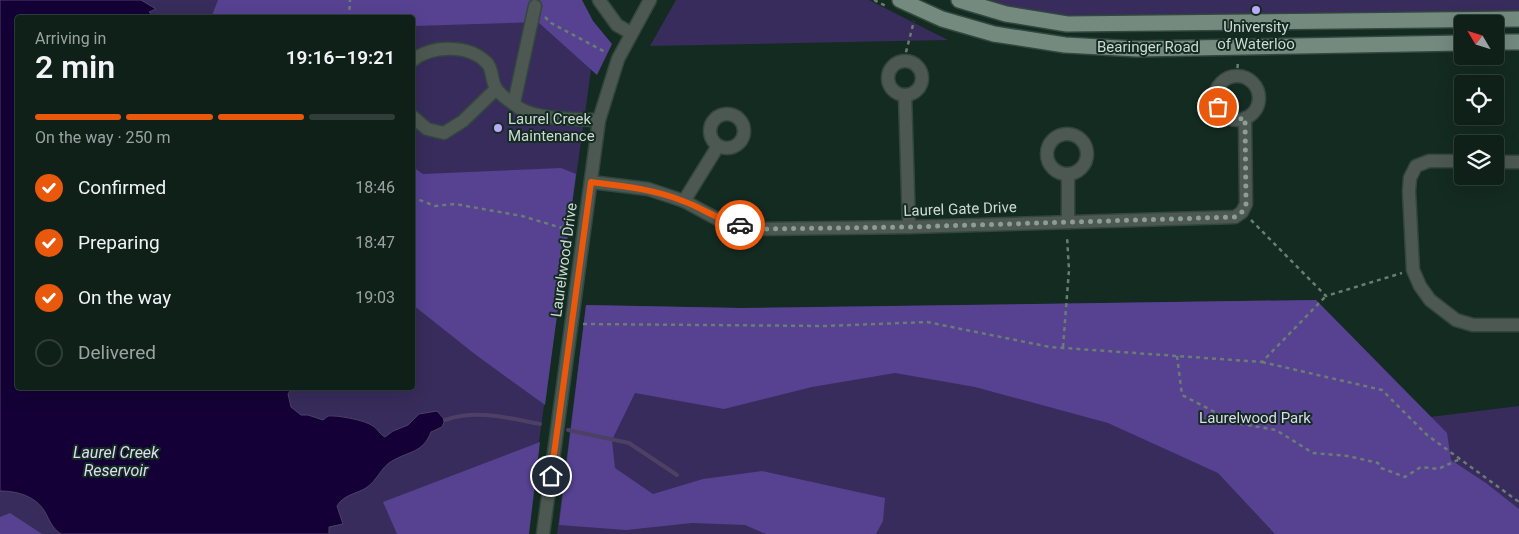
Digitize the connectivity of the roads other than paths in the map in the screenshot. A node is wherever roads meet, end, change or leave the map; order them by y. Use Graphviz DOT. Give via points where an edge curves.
graph roads {
  1 [pos="599,0"];
  2 [pos="650,0"];
  3 [pos="900,0"];
  4 [pos="959,0"];
  5 [pos="534,6"];
  6 [pos="1519,19"];
  7 [pos="632,33"];
  8 [pos="1504,42"];
  9 [pos="1519,42"];
  10 [pos="1454,43"];
  11 [pos="415,59"];
  12 [pos="496,89"];
  13 [pos="905,95"];
  14 [pos="514,103"];
  15 [pos="1245,118"];
  16 [pos="415,119"];
  17 [pos="599,120"];
  18 [pos="718,146"];
  19 [pos="1454,161"];
  20 [pos="1504,162"];
  21 [pos="1519,162"];
  22 [pos="1068,174"];
  23 [pos="591,182"];
  24 [pos="684,201"];
  25 [pos="1068,222"];
  26 [pos="909,227"];
  27 [pos="1519,325"];
  28 [pos="543,534"];
  1 -- 7 [label="street" via="617,25"];
  2 -- 7 [label="street, Laurelwood Drive"];
  3 -- 10 [label="main road, Bearinger Road" via="942,18 994,34 1065,45 1137,49"];
  4 -- 6 [label="main road" via="1006,14 1067,24"];
  5 -- 14 [label="street"];
  7 -- 17 [label="street, Laurelwood Drive" via="618,59"];
  8 -- 9 [label="main road"];
  11 -- 12 [label="street" via="423,52 452,48 478,56 488,65"];
  12 -- 14 [label="street"];
  12 -- 16 [label="street" via="463,121 444,134 427,129"];
  13 -- 13 [label="street" via="919,88 922,77 918,67 904,60 893,65 887,75 890,87"];
  13 -- 26 [label="street"];
  14 -- 17 [label="street" via="521,109 554,117"];
  15 -- 15 [label="street" via="1256,109 1258,91 1248,79 1237,76 1227,79 1221,84 1216,100 1218,107 1224,116 1231,119"];
  15 -- 25 [label="street, Laurel Gate Drive" via="1246,204 1235,217"];
  17 -- 23 [label="street, Laurelwood Drive"];
  18 -- 24 [label="street"];
  19 -- 27 [label="street" via="1429,161 1416,166 1410,178 1413,270 1430,300 1456,320 1474,325"];
  20 -- 21 [label="street"];
  22 -- 25 [label="street"];
  23 -- 24 [label="street, Laurel Gate Drive" via="648,189"];
  23 -- 28 [label="street, Laurelwood Drive"];
  24 -- 26 [label="street, Laurel Gate Drive" via="721,221 760,229"];
  25 -- 26 [label="street, Laurel Gate Drive"];
}
